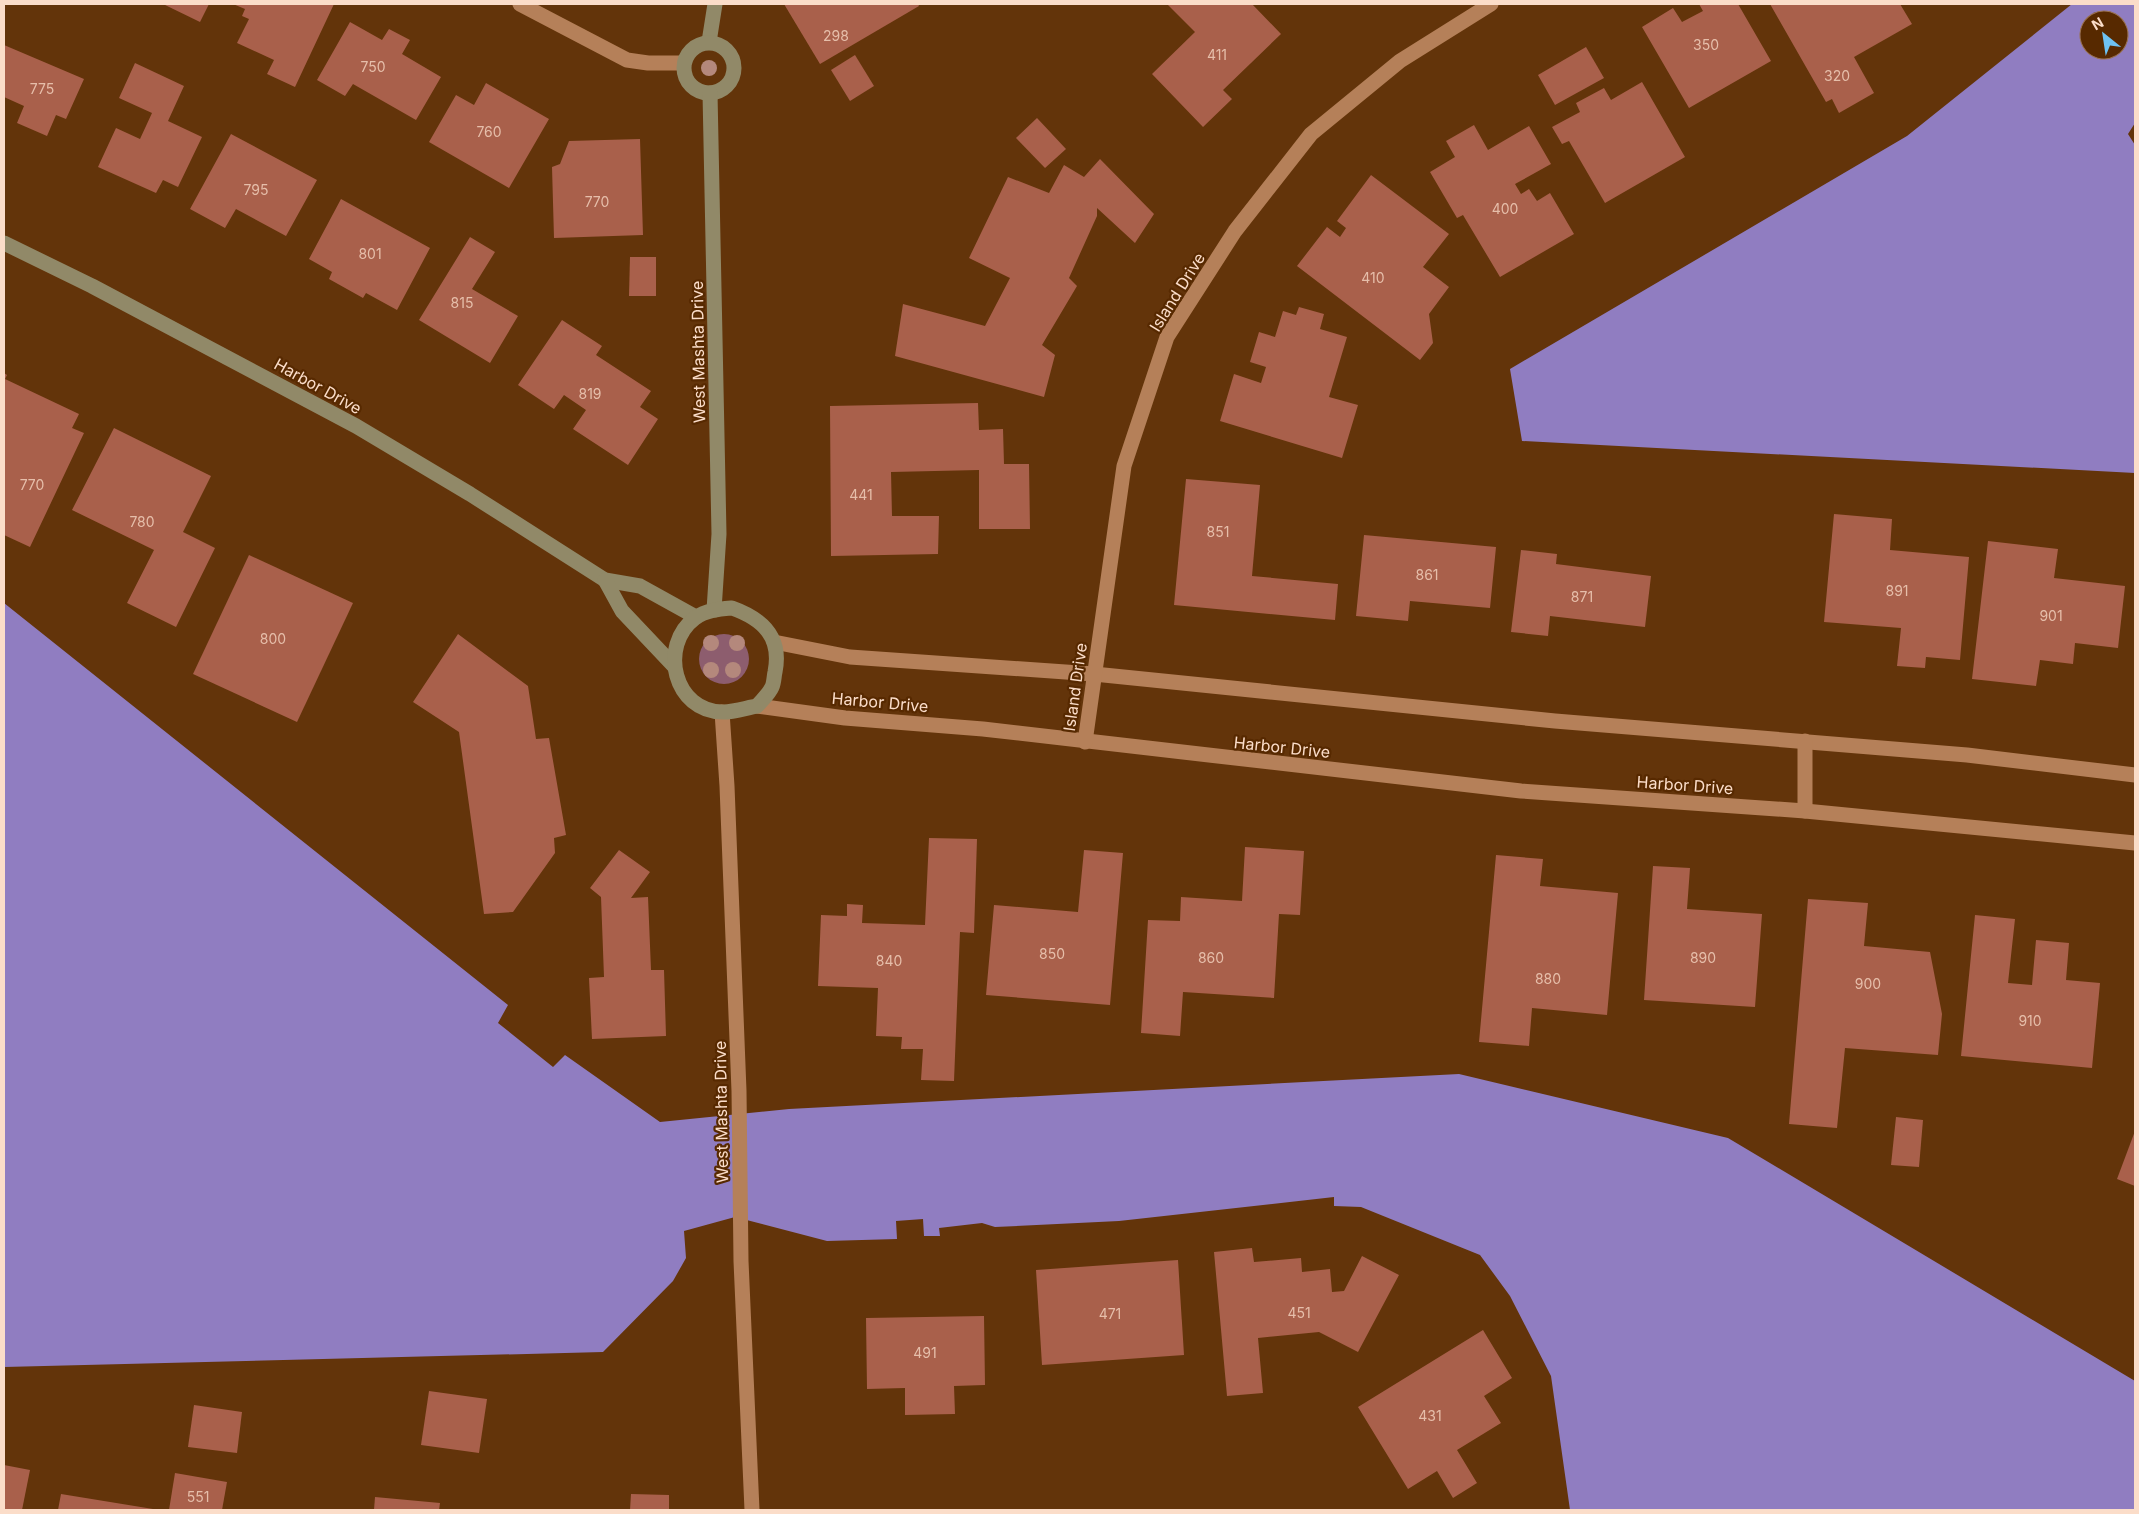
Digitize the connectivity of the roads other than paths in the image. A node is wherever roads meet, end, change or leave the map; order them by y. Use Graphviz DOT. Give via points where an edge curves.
graph roads {
  1 [pos="520,4"];
  2 [pos="715,4"];
  3 [pos="1491,4"];
  4 [pos="709,42"];
  5 [pos="684,62"];
  6 [pos="710,93"];
  7 [pos="4,243"];
  8 [pos="605,580"];
  9 [pos="714,610"];
  10 [pos="696,617"];
  11 [pos="774,642"];
  12 [pos="674,666"];
  13 [pos="1094,674"];
  14 [pos="757,706"];
  15 [pos="722,712"];
  16 [pos="1804,741"];
  17 [pos="1085,742"];
  18 [pos="2135,775"];
  19 [pos="1805,811"];
  20 [pos="2135,843"];
  21 [pos="752,1510"];
  1 -- 5 [label="street" via="627,60"];
  2 -- 4 [label="street"];
  3 -- 13 [label="street, Island Drive" via="1400,61 1311,134 1235,231 1167,337 1124,466"];
  4 -- 5 [label="street" via="689,52"];
  4 -- 6 [label="street" via="729,52 734,62 729,84"];
  5 -- 6 [label="street" via="684,74 690,85"];
  6 -- 9 [label="street, West Mashta Drive" via="719,534"];
  7 -- 8 [label="street, Harbor Drive" via="356,426"];
  8 -- 10 [label="street, Harbor Drive" via="640,586"];
  8 -- 12 [label="street, Harbor Drive" via="622,611"];
  9 -- 10 [label="street"];
  9 -- 11 [label="street" via="732,608 750,615 765,626"];
  10 -- 12 [label="street" via="683,631 675,648"];
  11 -- 13 [label="street" via="850,657"];
  11 -- 14 [label="street" via="777,660 772,688"];
  12 -- 15 [label="street" via="679,683 689,698 705,708"];
  13 -- 16 [label="street" via="1555,721"];
  13 -- 17 [label="street, Island Drive"];
  14 -- 15 [label="street"];
  14 -- 17 [label="street, Harbor Drive"];
  15 -- 21 [label="street, West Mashta Drive" via="739,1091 741,1261"];
  16 -- 18 [label="street" via="1967,755"];
  16 -- 19 [label="street"];
  17 -- 19 [label="street, Harbor Drive" via="1521,791"];
  19 -- 20 [label="street, Harbor Drive"];
}
